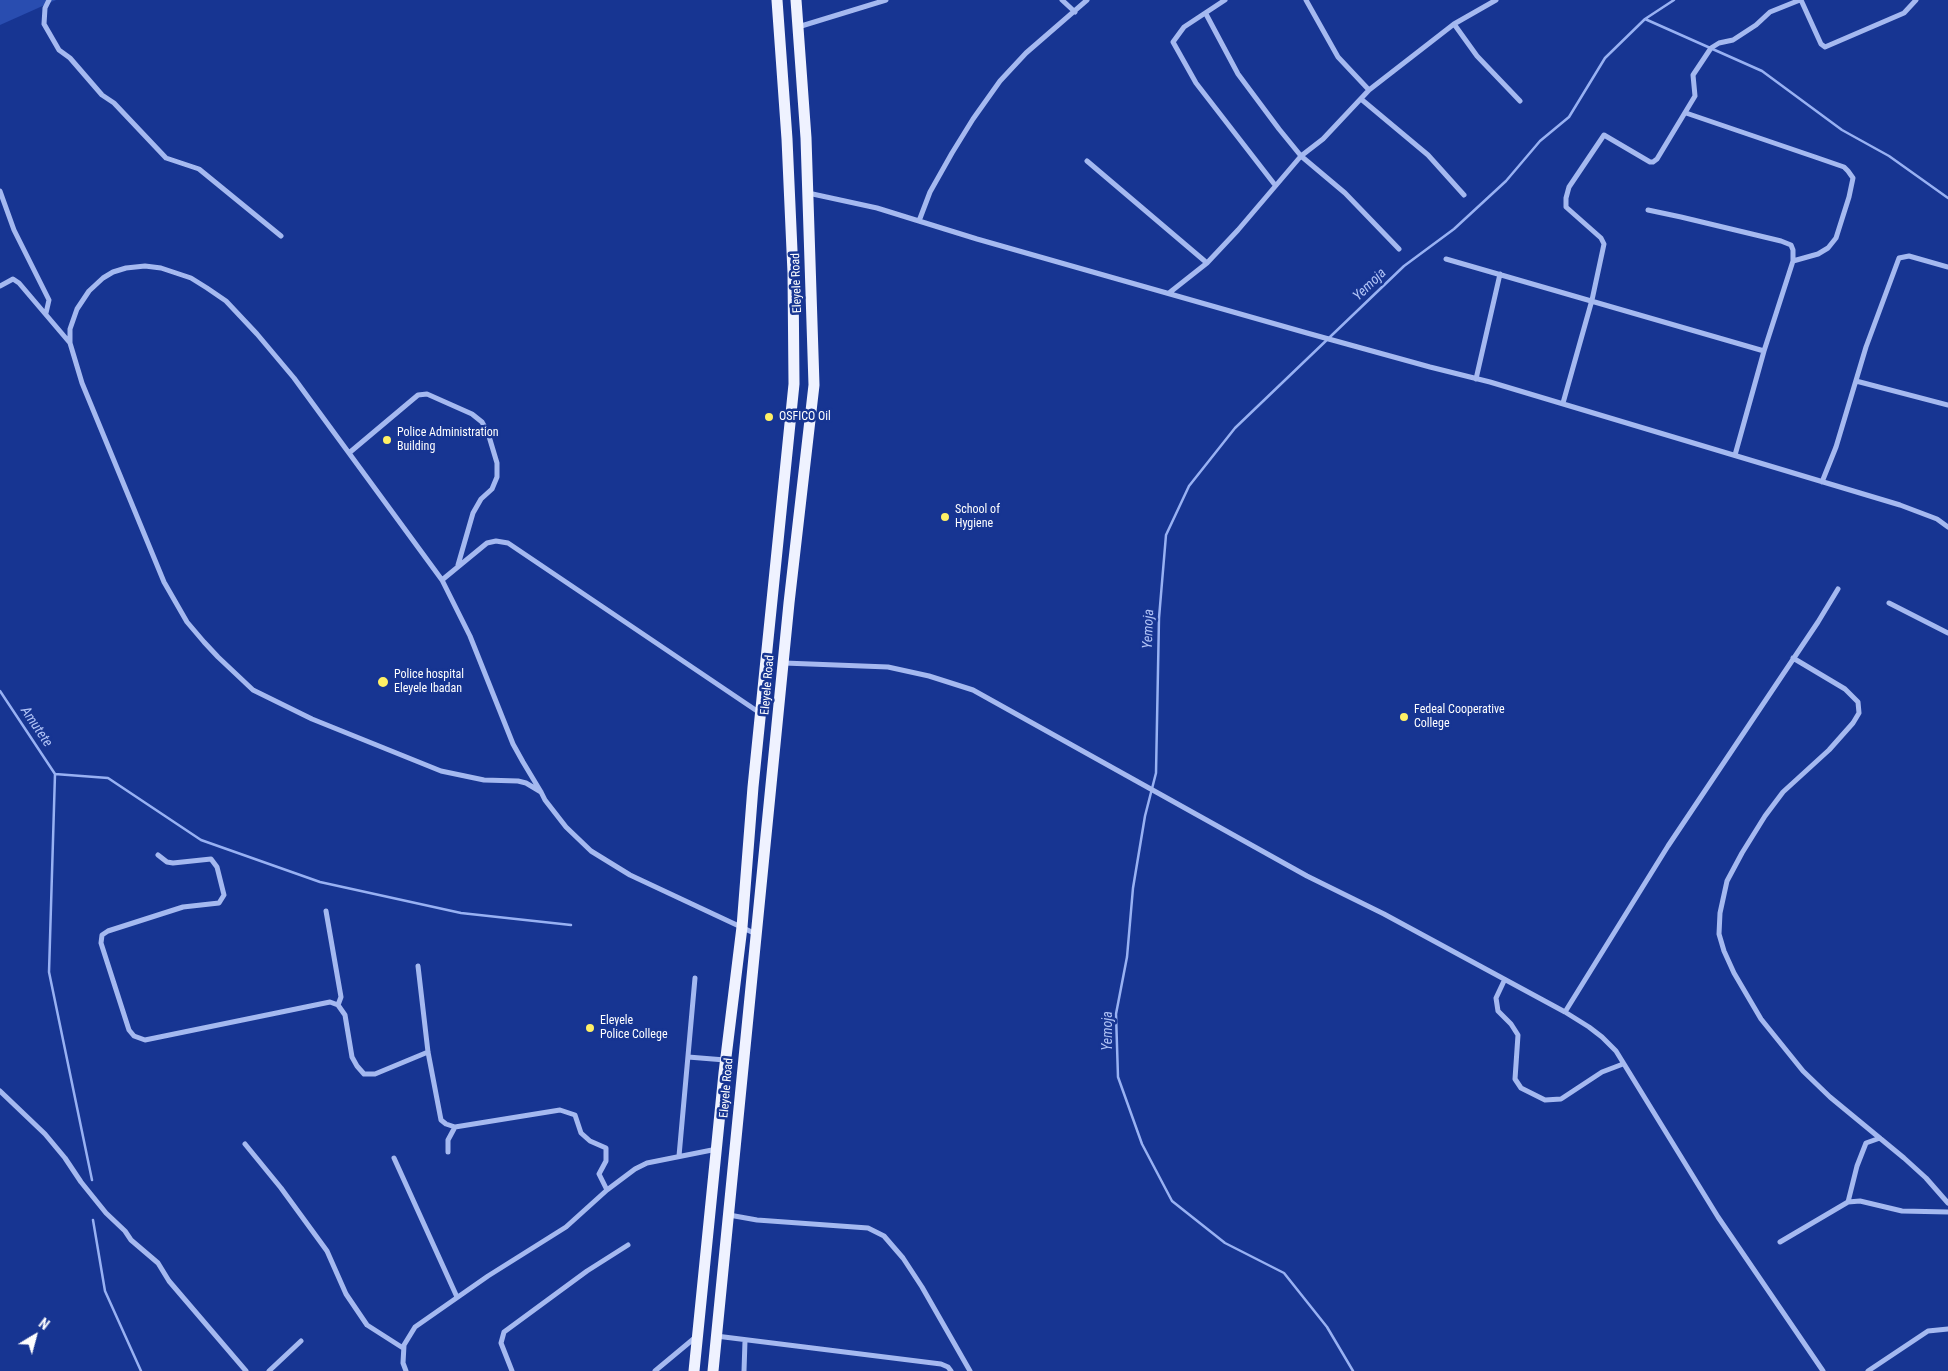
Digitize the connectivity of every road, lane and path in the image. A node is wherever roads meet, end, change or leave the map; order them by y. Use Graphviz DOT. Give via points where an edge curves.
graph roads {
  1 [pos="49,0"];
  2 [pos="778,0"];
  3 [pos="796,0"];
  4 [pos="886,0"];
  5 [pos="1062,0"];
  6 [pos="1087,0"];
  7 [pos="1225,0"];
  8 [pos="1306,0"];
  9 [pos="1496,0"];
  10 [pos="1800,0"];
  11 [pos="1916,0"];
  12 [pos="1075,12"];
  13 [pos="1206,14"];
  14 [pos="1454,24"];
  15 [pos="798,27"];
  16 [pos="1370,90"];
  17 [pos="1361,99"];
  18 [pos="1520,101"];
  19 [pos="1686,113"];
  20 [pos="1301,156"];
  21 [pos="1087,161"];
  22 [pos="1276,185"];
  23 [pos="0,191"];
  24 [pos="807,193"];
  25 [pos="1464,195"];
  26 [pos="1648,210"];
  27 [pos="919,221"];
  28 [pos="281,236"];
  29 [pos="1399,250"];
  30 [pos="1446,259"];
  31 [pos="1793,261"];
  32 [pos="1207,263"];
  33 [pos="1948,267"];
  34 [pos="1500,274"];
  35 [pos="0,286"];
  36 [pos="1169,293"];
  37 [pos="1592,300"];
  38 [pos="46,313"];
  39 [pos="70,343"];
  40 [pos="1764,351"];
  41 [pos="1476,379"];
  42 [pos="1856,381"];
  43 [pos="794,384"];
  44 [pos="814,385"];
  45 [pos="1948,403"];
  46 [pos="1563,404"];
  47 [pos="349,453"];
  48 [pos="1735,455"];
  49 [pos="1822,482"];
  50 [pos="1948,528"];
  51 [pos="458,566"];
  52 [pos="442,580"];
  53 [pos="1838,589"];
  54 [pos="1889,603"];
  55 [pos="1948,633"];
  56 [pos="1793,658"];
  57 [pos="784,663"];
  58 [pos="760,713"];
  59 [pos="541,792"];
  60 [pos="158,855"];
  61 [pos="326,911"];
  62 [pos="742,927"];
  63 [pos="756,934"];
  64 [pos="418,966"];
  65 [pos="695,978"];
  66 [pos="1504,981"];
  67 [pos="338,1005"];
  68 [pos="1565,1012"];
  69 [pos="428,1052"];
  70 [pos="688,1057"];
  71 [pos="726,1060"];
  72 [pos="1623,1064"];
  73 [pos="0,1091"];
  74 [pos="455,1127"];
  75 [pos="1880,1138"];
  76 [pos="245,1144"];
  77 [pos="717,1149"];
  78 [pos="448,1152"];
  79 [pos="679,1156"];
  80 [pos="394,1158"];
  81 [pos="607,1190"];
  82 [pos="1848,1202"];
  83 [pos="1948,1203"];
  84 [pos="1948,1212"];
  85 [pos="729,1214"];
  86 [pos="1780,1242"];
  87 [pos="628,1245"];
  88 [pos="458,1297"];
  89 [pos="1948,1329"];
  90 [pos="698,1335"];
  91 [pos="716,1336"];
  92 [pos="301,1341"];
  93 [pos="745,1341"];
  94 [pos="404,1348"];
  95 [pos="246,1371"];
  96 [pos="269,1371"];
  97 [pos="406,1371"];
  98 [pos="512,1371"];
  99 [pos="655,1371"];
  100 [pos="694,1371"];
  101 [pos="712,1371"];
  102 [pos="744,1371"];
  103 [pos="951,1371"];
  104 [pos="970,1371"];
  105 [pos="1823,1371"];
  106 [pos="1868,1371"];
  1 -- 28 [label="street" via="44,24 59,50 102,95 114,103 166,158 199,169"];
  2 -- 43 [label="main road, Eleyele Road" via="793,273"];
  3 -- 15 [label="main road, Eleyele Road"];
  4 -- 15 [label="street"];
  5 -- 12 [label="street"];
  6 -- 12 [label="street"];
  7 -- 13 [label="street"];
  8 -- 16 [label="street" via="1338,58"];
  9 -- 14 [label="street"];
  10 -- 11 [label="street" via="1825,46 1904,13"];
  10 -- 19 [label="street" via="1770,12 1733,40 1711,48 1694,75 1695,96"];
  12 -- 27 [label="street" via="1026,53 1000,82 952,153 930,192"];
  13 -- 20 [label="street" via="1238,74"];
  13 -- 22 [label="street" via="1184,26 1173,42 1196,83"];
  14 -- 16 [label="street"];
  14 -- 18 [label="street" via="1477,56"];
  15 -- 24 [label="main road, Eleyele Road"];
  16 -- 17 [label="street"];
  17 -- 20 [label="street" via="1323,139"];
  17 -- 25 [label="street" via="1428,155"];
  19 -- 31 [label="street" via="1848,171 1853,178 1836,238 1818,254"];
  19 -- 37 [label="street" via="1654,162 1604,135 1569,187 1566,207 1604,244"];
  20 -- 22 [label="street"];
  20 -- 29 [label="street" via="1345,193"];
  21 -- 32 [label="street"];
  22 -- 32 [label="street"];
  23 -- 38 [label="street" via="14,230 49,300"];
  24 -- 27 [label="street"];
  24 -- 44 [label="main road, Eleyele Road"];
  26 -- 31 [label="street" via="1781,241 1791,245"];
  27 -- 36 [label="street"];
  30 -- 34 [label="street"];
  31 -- 40 [label="street"];
  32 -- 36 [label="street"];
  33 -- 42 [label="street" via="1909,256 1899,258"];
  34 -- 37 [label="street"];
  34 -- 41 [label="street"];
  35 -- 38 [label="street" via="13,280"];
  36 -- 41 [label="street"];
  37 -- 40 [label="street"];
  37 -- 46 [label="street"];
  38 -- 39 [label="street"];
  39 -- 47 [label="street" via="70,329 77,309 89,291 112,272 145,266 191,278 226,301 257,334"];
  39 -- 59 [label="street" via="82,383 164,582 187,622 218,658 266,698 340,731 408,759 462,776 518,781"];
  40 -- 48 [label="street"];
  41 -- 46 [label="street"];
  42 -- 45 [label="street"];
  42 -- 49 [label="street"];
  43 -- 44 [label="main road"];
  43 -- 58 [label="main road, Eleyele Road"];
  44 -- 57 [label="main road, Eleyele Road"];
  46 -- 48 [label="street"];
  47 -- 51 [label="street" via="418,395 427,394 472,414 482,422 497,463 497,477 492,490 481,498 473,513"];
  47 -- 52 [label="street"];
  48 -- 49 [label="street"];
  49 -- 50 [label="street" via="1900,505 1937,519"];
  51 -- 52 [label="street"];
  51 -- 58 [label="street" via="487,542 508,543"];
  52 -- 59 [label="street" via="470,636 513,744"];
  53 -- 56 [label="street"];
  54 -- 55 [label="street"];
  56 -- 68 [label="street" via="1668,846"];
  56 -- 75 [label="street" via="1845,689 1858,702 1859,713 1829,750 1783,792 1765,816 1728,881 1719,934 1734,973 1761,1019 1784,1049 1830,1097"];
  57 -- 63 [label="main road, Eleyele Road"];
  57 -- 66 [label="street" via="888,667 954,683 989,698 1307,876 1384,914"];
  58 -- 62 [label="main road, Eleyele Road"];
  59 -- 62 [label="street" via="566,827 591,851 630,875"];
  60 -- 67 [label="street" via="173,863 211,859 217,867 224,895 218,903 183,907 102,935 104,952 129,1030 134,1036 145,1040 326,1003"];
  61 -- 67 [label="street" via="341,997"];
  62 -- 63 [label="street"];
  62 -- 71 [label="main road, Eleyele Road"];
  63 -- 85 [label="main road, Eleyele Road"];
  64 -- 69 [label="street"];
  65 -- 70 [label="street"];
  66 -- 68 [label="street"];
  66 -- 72 [label="street" via="1496,998 1498,1011 1518,1035 1515,1079 1521,1088 1545,1100 1561,1099 1602,1072"];
  67 -- 69 [label="street" via="345,1015 352,1057 364,1074 375,1074"];
  68 -- 72 [label="street" via="1602,1037"];
  69 -- 74 [label="street" via="441,1120"];
  70 -- 71 [label="street"];
  70 -- 79 [label="street"];
  71 -- 77 [label="main road, Eleyele Road"];
  72 -- 105 [label="street" via="1718,1217"];
  73 -- 95 [label="street" via="45,1134 106,1214 158,1263"];
  74 -- 78 [label="street" via="448,1140"];
  74 -- 81 [label="street" via="560,1110 575,1115 580,1133 606,1148 606,1161 599,1174"];
  75 -- 82 [label="street" via="1866,1143"];
  75 -- 83 [label="street" via="1926,1178"];
  76 -- 94 [label="street" via="327,1252 346,1294 367,1325"];
  77 -- 79 [label="street"];
  77 -- 90 [label="main road, Eleyele Road"];
  79 -- 81 [label="street" via="647,1162"];
  80 -- 88 [label="street"];
  81 -- 88 [label="street" via="566,1227"];
  82 -- 84 [label="street" via="1860,1201 1902,1211"];
  82 -- 86 [label="street"];
  85 -- 91 [label="main road, Eleyele Road"];
  85 -- 104 [label="street" via="757,1220 868,1228 884,1236 922,1287"];
  87 -- 98 [label="street" via="504,1332 501,1343"];
  88 -- 94 [label="street" via="415,1327"];
  89 -- 106 [label="street" via="1928,1331"];
  90 -- 99 [label="street"];
  90 -- 100 [label="main road, Eleyele Road"];
  91 -- 93 [label="street"];
  91 -- 101 [label="main road, Eleyele Road"];
  92 -- 96 [label="street"];
  93 -- 102 [label="street"];
  93 -- 103 [label="street" via="942,1364"];
  94 -- 97 [label="street"];
}
